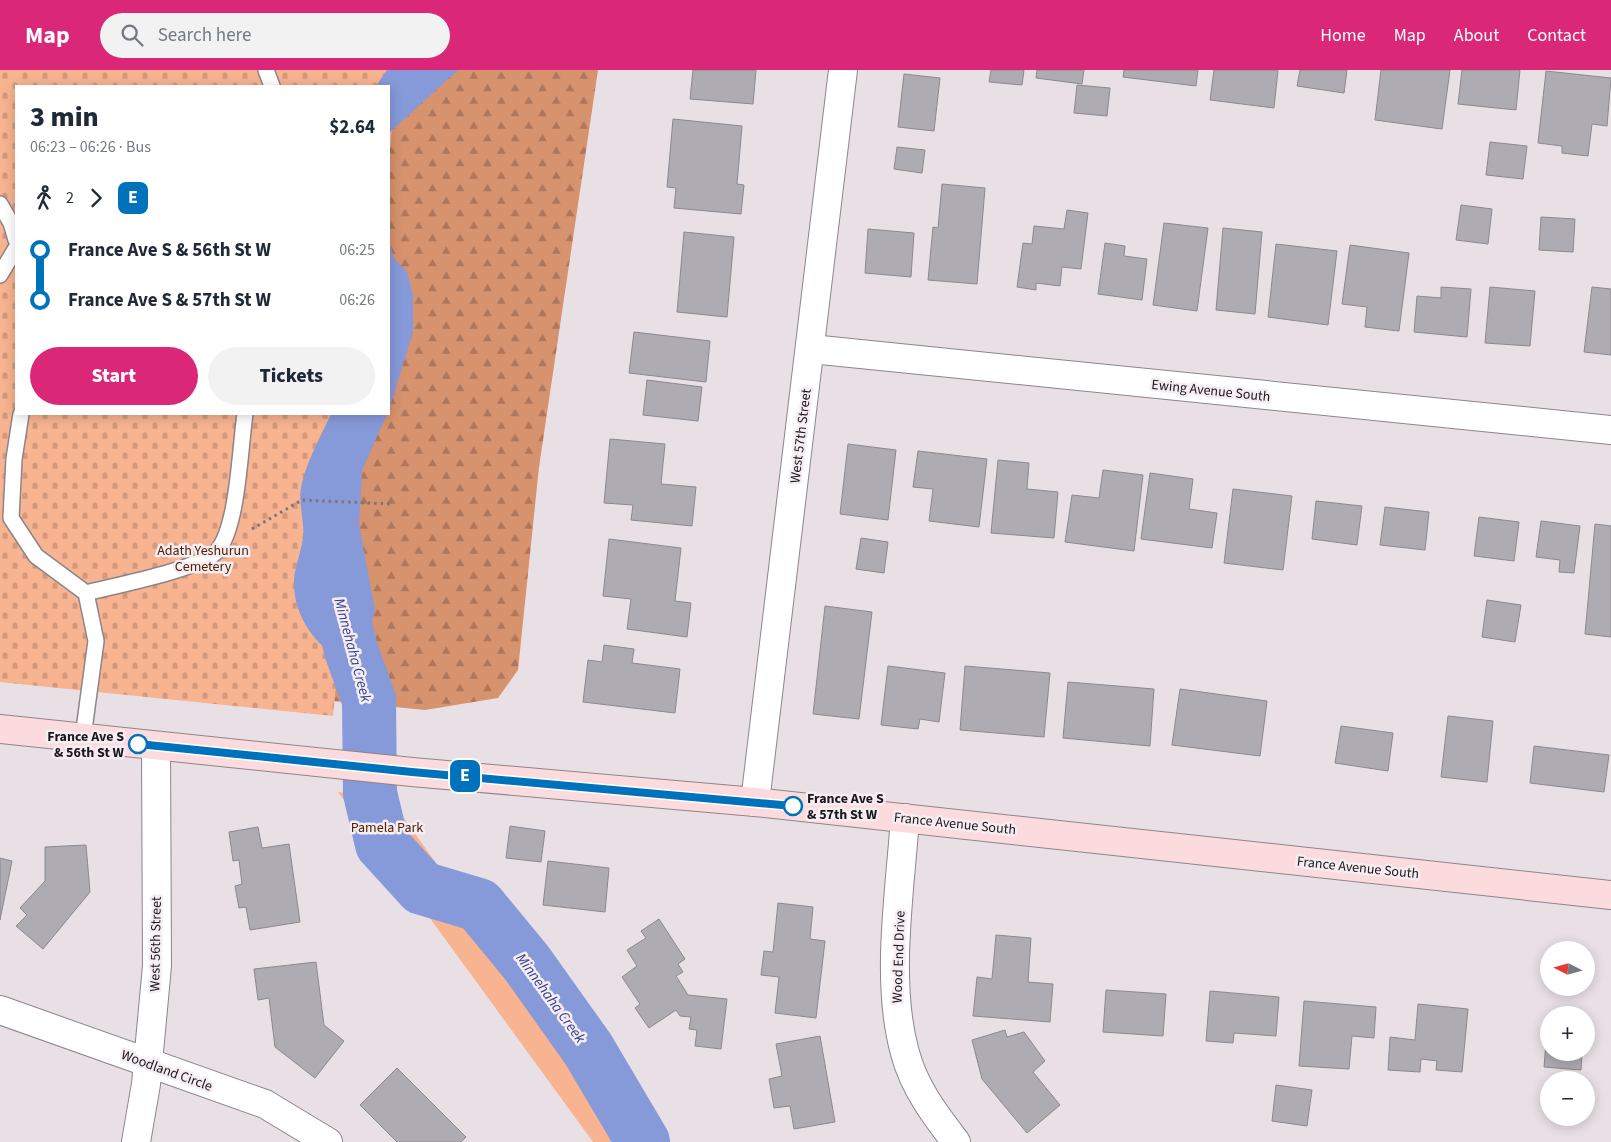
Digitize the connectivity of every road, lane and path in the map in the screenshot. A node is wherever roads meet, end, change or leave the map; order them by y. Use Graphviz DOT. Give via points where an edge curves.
graph roads {
  1 [pos="266,70"];
  2 [pos="843,70"];
  3 [pos="272,85"];
  4 [pos="0,204"];
  5 [pos="15,237"];
  6 [pos="15,250"];
  7 [pos="0,275"];
  8 [pos="811,349"];
  9 [pos="21,415"];
  10 [pos="244,415"];
  11 [pos="1611,430"];
  12 [pos="392,504"];
  13 [pos="246,533"];
  14 [pos="86,593"];
  15 [pos="0,729"];
  16 [pos="83,738"];
  17 [pos="156,746"];
  18 [pos="755,802"];
  19 [pos="905,818"];
  20 [pos="1611,895"];
  21 [pos="0,1010"];
  22 [pos="148,1063"];
  23 [pos="136,1142"];
  24 [pos="328,1142"];
  25 [pos="956,1142"];
  1 -- 3 [label="lane"];
  2 -- 8 [label="street, West 57th Street"];
  4 -- 5 [label="lane"];
  6 -- 7 [label="lane"];
  8 -- 11 [label="street, Ewing Avenue South"];
  8 -- 18 [label="street, West 57th Street"];
  9 -- 14 [label="lane" via="14,459 11,518 36,556"];
  10 -- 14 [label="lane" via="231,522 216,552 186,568"];
  12 -- 13 [label="path" via="302,500"];
  14 -- 16 [label="lane" via="96,640"];
  15 -- 16 [label="main road, France Avenue South"];
  16 -- 17 [label="main road, France Avenue South"];
  17 -- 18 [label="main road, France Avenue South"];
  17 -- 22 [label="street, West 56th Street" via="157,966"];
  18 -- 19 [label="main road, France Avenue South"];
  19 -- 20 [label="main road, France Avenue South"];
  19 -- 25 [label="street, Wood End Drive" via="895,967 896,1013 905,1055 923,1097"];
  21 -- 22 [label="street, Woodland Circle"];
  22 -- 23 [label="street, West 56th Street"];
  22 -- 24 [label="street, Woodland Circle" via="265,1104"];
}
